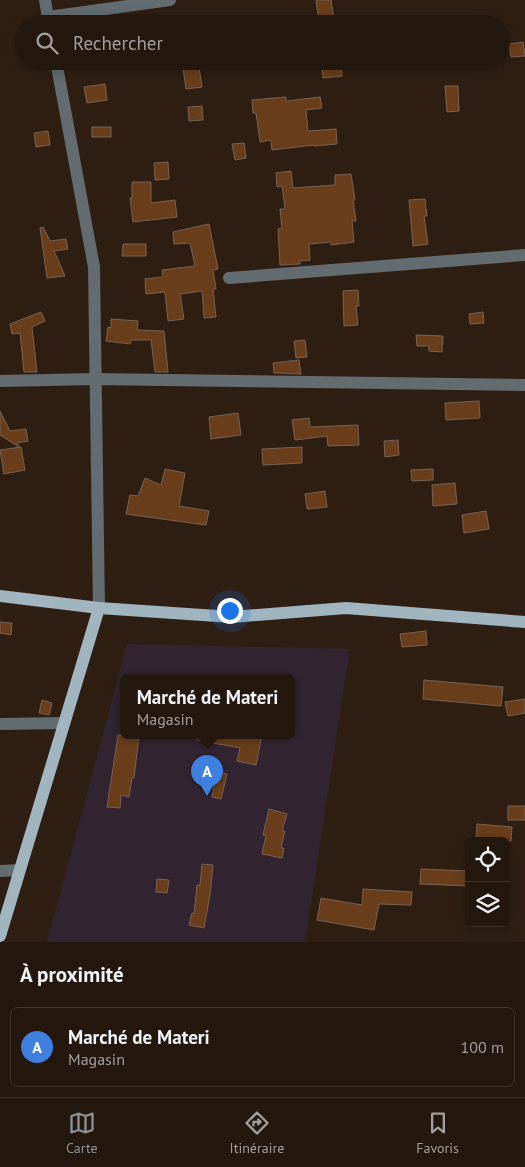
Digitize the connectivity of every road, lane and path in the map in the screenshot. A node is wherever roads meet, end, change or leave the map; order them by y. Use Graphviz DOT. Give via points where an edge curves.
graph roads {
  1 [pos="45,0"];
  2 [pos="170,0"];
  3 [pos="47,15"];
  4 [pos="83,15"];
  5 [pos="58,70"];
  6 [pos="525,255"];
  7 [pos="229,278"];
  8 [pos="95,379"];
  9 [pos="0,381"];
  10 [pos="525,385"];
  11 [pos="0,596"];
  12 [pos="99,608"];
  13 [pos="525,622"];
  14 [pos="64,723"];
  15 [pos="0,724"];
  16 [pos="20,870"];
  17 [pos="0,871"];
  18 [pos="0,936"];
  1 -- 3 [label="street"];
  2 -- 4 [label="street"];
  5 -- 8 [label="street" via="94,267"];
  6 -- 7 [label="street"];
  8 -- 9 [label="street"];
  8 -- 10 [label="street"];
  8 -- 12 [label="street"];
  11 -- 12 [label="main road"];
  12 -- 13 [label="main road" via="232,617 346,608"];
  12 -- 14 [label="main road"];
  14 -- 15 [label="street"];
  14 -- 16 [label="main road"];
  16 -- 17 [label="street"];
  16 -- 18 [label="main road"];
}
